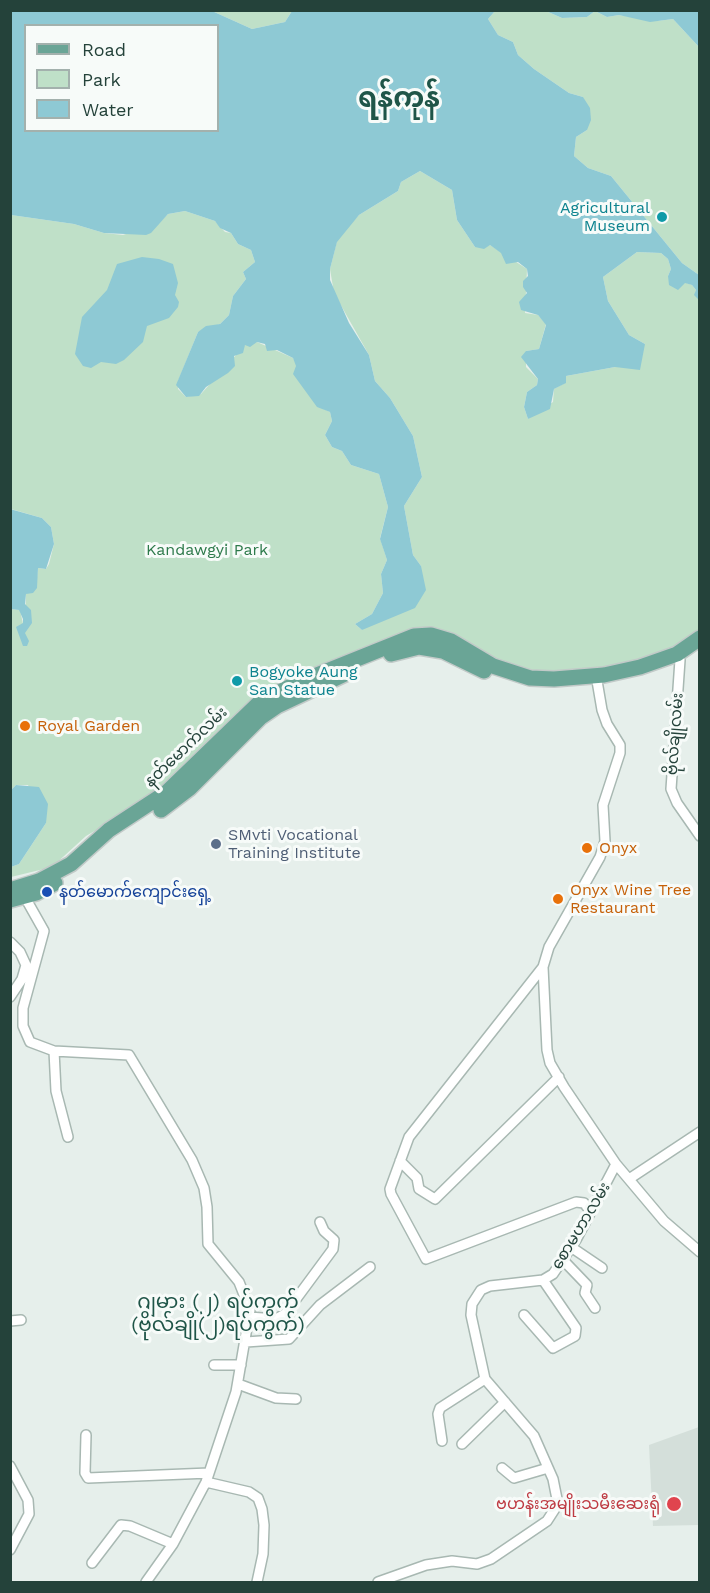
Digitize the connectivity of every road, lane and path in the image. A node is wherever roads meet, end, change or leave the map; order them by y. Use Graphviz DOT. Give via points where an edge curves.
graph roads {
  1 [pos="699,638"];
  2 [pos="699,648"];
  3 [pos="679,657"];
  4 [pos="596,679"];
  5 [pos="699,836"];
  6 [pos="16,893"];
  7 [pos="10,942"];
  8 [pos="543,967"];
  9 [pos="10,997"];
  10 [pos="54,1051"];
  11 [pos="559,1077"];
  12 [pos="699,1132"];
  13 [pos="68,1137"];
  14 [pos="400,1161"];
  15 [pos="616,1164"];
  16 [pos="628,1179"];
  17 [pos="591,1212"];
  18 [pos="320,1222"];
  19 [pos="571,1247"];
  20 [pos="699,1252"];
  21 [pos="563,1260"];
  22 [pos="370,1267"];
  23 [pos="602,1268"];
  24 [pos="543,1280"];
  25 [pos="595,1308"];
  26 [pos="524,1315"];
  27 [pos="249,1317"];
  28 [pos="21,1320"];
  29 [pos="10,1322"];
  30 [pos="246,1342"];
  31 [pos="214,1365"];
  32 [pos="241,1365"];
  33 [pos="485,1379"];
  34 [pos="238,1384"];
  35 [pos="296,1399"];
  36 [pos="505,1402"];
  37 [pos="86,1435"];
  38 [pos="442,1442"];
  39 [pos="462,1444"];
  40 [pos="10,1466"];
  41 [pos="502,1468"];
  42 [pos="548,1468"];
  43 [pos="207,1477"];
  44 [pos="173,1544"];
  45 [pos="10,1550"];
  46 [pos="92,1563"];
  47 [pos="146,1582"];
  48 [pos="257,1582"];
  49 [pos="378,1582"];
  1 -- 3 [label="main road, နတ်မောက်လမ်း"];
  2 -- 3 [label="main road, နတ်မောက်လမ်း"];
  3 -- 4 [label="main road, နတ်မောက်လမ်း" via="639,676"];
  3 -- 5 [label="street, ဗိုလ်ချိုလမ်း" via="671,789"];
  4 -- 6 [label="main road, နတ်မောက်လမ်း" via="535,688 443,651 419,647 369,663 277,706 216,753 189,788 164,808 114,837 65,877"];
  4 -- 8 [label="street" via="607,724 620,745 603,805 605,841 600,857 549,947"];
  6 -- 10 [label="street" via="44,931 23,1008 23,1026 30,1042"];
  7 -- 9 [label="street" via="26,965"];
  8 -- 11 [label="street" via="547,1050"];
  8 -- 14 [label="street" via="409,1137"];
  10 -- 13 [label="street" via="56,1091"];
  10 -- 27 [label="street" via="129,1055 192,1160 206,1198 208,1244 239,1282"];
  11 -- 14 [label="street" via="435,1198 419,1189 417,1178"];
  11 -- 15 [label="street"];
  12 -- 16 [label="street"];
  14 -- 17 [label="street" via="391,1194 426,1259 576,1202 584,1203"];
  15 -- 16 [label="street"];
  15 -- 17 [label="street, စောမဟာလမ်း"];
  16 -- 20 [label="street" via="664,1221"];
  17 -- 19 [label="street, စောမဟာလမ်း"];
  18 -- 27 [label="street" via="335,1243 327,1258 281,1317"];
  19 -- 21 [label="street, စောမဟာလမ်း"];
  19 -- 23 [label="street"];
  21 -- 24 [label="street, စောမဟာလမ်း"];
  21 -- 25 [label="street" via="587,1285 585,1293"];
  22 -- 30 [label="street" via="320,1305 289,1339"];
  24 -- 26 [label="street" via="576,1328 575,1336 553,1348"];
  24 -- 33 [label="street, စောမဟာလမ်း" via="490,1286 481,1290 471,1304"];
  27 -- 30 [label="street"];
  28 -- 29 [label="street"];
  30 -- 32 [label="street"];
  31 -- 32 [label="street"];
  32 -- 34 [label="street"];
  33 -- 36 [label="street"];
  33 -- 38 [label="street" via="440,1408"];
  34 -- 35 [label="street" via="276,1398"];
  34 -- 43 [label="street"];
  36 -- 39 [label="street"];
  36 -- 42 [label="street" via="534,1436"];
  37 -- 43 [label="street" via="88,1478"];
  40 -- 45 [label="street" via="28,1500 29,1514"];
  41 -- 42 [label="street" via="514,1478"];
  42 -- 49 [label="street" via="558,1504 547,1521 491,1559 477,1564 426,1565"];
  43 -- 44 [label="street"];
  43 -- 48 [label="street" via="249,1491 258,1498 264,1525"];
  44 -- 46 [label="street" via="120,1525"];
  44 -- 47 [label="street"];
}
